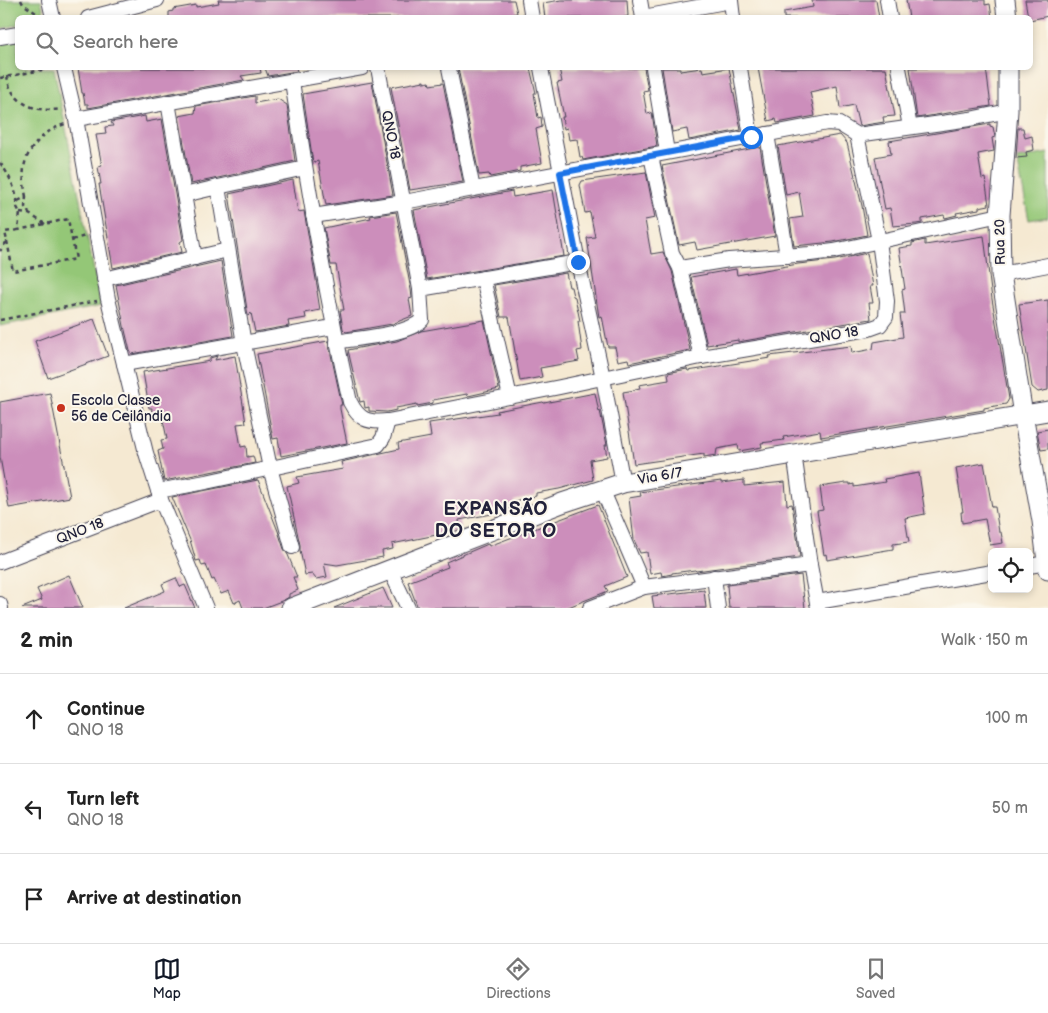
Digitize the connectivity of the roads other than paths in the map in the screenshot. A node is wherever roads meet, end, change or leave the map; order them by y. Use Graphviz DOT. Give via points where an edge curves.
graph roads {
  1 [pos="49,0"];
  2 [pos="157,0"];
  3 [pos="529,0"];
  4 [pos="640,0"];
  5 [pos="734,0"];
  6 [pos="887,0"];
  7 [pos="1005,0"];
  8 [pos="137,2"];
  9 [pos="52,15"];
  10 [pos="97,15"];
  11 [pos="532,15"];
  12 [pos="643,15"];
  13 [pos="654,15"];
  14 [pos="733,15"];
  15 [pos="890,15"];
  16 [pos="1007,15"];
  17 [pos="15,34"];
  18 [pos="0,37"];
  19 [pos="64,70"];
  20 [pos="351,70"];
  21 [pos="378,70"];
  22 [pos="449,70"];
  23 [pos="541,70"];
  24 [pos="653,70"];
  25 [pos="740,70"];
  26 [pos="899,70"];
  27 [pos="1008,70"];
  28 [pos="292,81"];
  29 [pos="168,102"];
  30 [pos="1008,111"];
  31 [pos="71,121"];
  32 [pos="910,127"];
  33 [pos="767,134"];
  34 [pos="856,135"];
  35 [pos="751,137"];
  36 [pos="666,152"];
  37 [pos="651,156"];
  38 [pos="305,168"];
  39 [pos="560,173"];
  40 [pos="218,187"];
  41 [pos="473,189"];
  42 [pos="184,195"];
  43 [pos="404,202"];
  44 [pos="313,216"];
  45 [pos="1000,216"];
  46 [pos="879,241"];
  47 [pos="228,250"];
  48 [pos="787,256"];
  49 [pos="195,258"];
  50 [pos="578,262"];
  51 [pos="1048,265"];
  52 [pos="680,268"];
  53 [pos="1001,274"];
  54 [pos="483,278"];
  55 [pos="104,279"];
  56 [pos="420,289"];
  57 [pos="333,327"];
  58 [pos="336,342"];
  59 [pos="244,344"];
  60 [pos="702,357"];
  61 [pos="124,364"];
  62 [pos="603,378"];
  63 [pos="510,397"];
  64 [pos="1048,411"];
  65 [pos="1023,415"];
  66 [pos="388,421"];
  67 [pos="794,453"];
  68 [pos="270,468"];
  69 [pos="623,483"];
  70 [pos="602,489"];
  71 [pos="160,496"];
  72 [pos="1045,521"];
  73 [pos="292,547"];
  74 [pos="0,562"];
  75 [pos="810,565"];
  76 [pos="1041,566"];
  77 [pos="390,570"];
  78 [pos="988,573"];
  79 [pos="714,577"];
  80 [pos="644,587"];
  81 [pos="0,604"];
  82 [pos="818,605"];
  83 [pos="1,608"];
  84 [pos="206,608"];
  85 [pos="291,608"];
  86 [pos="408,608"];
  87 [pos="590,608"];
  88 [pos="718,608"];
  1 -- 9 [label="street"];
  2 -- 8 [label="street"];
  3 -- 11 [label="street"];
  4 -- 12 [label="street"];
  5 -- 13 [label="street"];
  5 -- 14 [label="street"];
  6 -- 15 [label="street"];
  7 -- 16 [label="street"];
  8 -- 10 [label="street"];
  17 -- 18 [label="street"];
  19 -- 31 [label="street"];
  20 -- 28 [label="street"];
  21 -- 43 [label="street, QNO 18"];
  22 -- 41 [label="street"];
  23 -- 39 [label="street"];
  24 -- 36 [label="street"];
  25 -- 35 [label="street"];
  26 -- 32 [label="street"];
  27 -- 30 [label="street, Rua 20"];
  28 -- 29 [label="street"];
  28 -- 38 [label="street, QNO 18"];
  29 -- 31 [label="street"];
  29 -- 42 [label="street"];
  30 -- 32 [label="street"];
  30 -- 45 [label="street, Rua 20"];
  31 -- 55 [label="street"];
  32 -- 34 [label="street"];
  33 -- 34 [label="street" via="826,123 839,124"];
  33 -- 35 [label="street"];
  33 -- 48 [label="street"];
  34 -- 46 [label="street, QNO 18"];
  35 -- 36 [label="street"];
  36 -- 37 [label="street"];
  37 -- 39 [label="street"];
  37 -- 52 [label="street" via="672,253"];
  38 -- 40 [label="street"];
  38 -- 44 [label="street, QNO 18"];
  39 -- 41 [label="street"];
  39 -- 50 [label="street"];
  40 -- 42 [label="street"];
  40 -- 47 [label="street"];
  41 -- 43 [label="street"];
  42 -- 49 [label="street"];
  43 -- 44 [label="street"];
  43 -- 56 [label="street, QNO 18"];
  44 -- 57 [label="street, QNO 18"];
  45 -- 46 [label="street"];
  45 -- 53 [label="street, Rua 20"];
  46 -- 48 [label="street"];
  46 -- 60 [label="street, QNO 18" via="887,301 886,317 880,325"];
  47 -- 49 [label="street"];
  47 -- 59 [label="street"];
  48 -- 52 [label="street"];
  49 -- 55 [label="street"];
  50 -- 54 [label="street"];
  50 -- 62 [label="street"];
  51 -- 53 [label="street"];
  52 -- 60 [label="street"];
  53 -- 65 [label="street, Rua 20"];
  54 -- 56 [label="street"];
  54 -- 63 [label="street"];
  55 -- 61 [label="street"];
  56 -- 58 [label="street, QNO 18" via="422,320 417,326"];
  57 -- 58 [label="street, QNO 18"];
  57 -- 59 [label="street"];
  58 -- 66 [label="street, QNO 18" via="355,412 375,422"];
  59 -- 61 [label="street"];
  59 -- 68 [label="street"];
  60 -- 62 [label="street, QNO 18"];
  61 -- 71 [label="street"];
  62 -- 63 [label="street, QNO 18"];
  62 -- 69 [label="street"];
  63 -- 66 [label="street, QNO 18"];
  64 -- 65 [label="street, Via 6/7"];
  65 -- 67 [label="street, Via 6/7"];
  65 -- 72 [label="street, Rua 20"];
  66 -- 68 [label="street, QNO 18" via="378,445"];
  67 -- 69 [label="street, Via 6/7"];
  67 -- 75 [label="street"];
  68 -- 71 [label="street, QNO 18"];
  68 -- 73 [label="street"];
  69 -- 70 [label="street, Via 6/7"];
  70 -- 77 [label="street, Via 6/7"];
  70 -- 80 [label="street"];
  71 -- 74 [label="street, QNO 18"];
  71 -- 84 [label="street"];
  72 -- 76 [label="street, Rua 20"];
  75 -- 79 [label="street"];
  75 -- 82 [label="street"];
  77 -- 85 [label="street, Via 6/7"];
  77 -- 86 [label="street"];
  78 -- 82 [label="street"];
  79 -- 80 [label="street"];
  79 -- 88 [label="street"];
  80 -- 87 [label="street"];
  81 -- 83 [label="street"];
}
